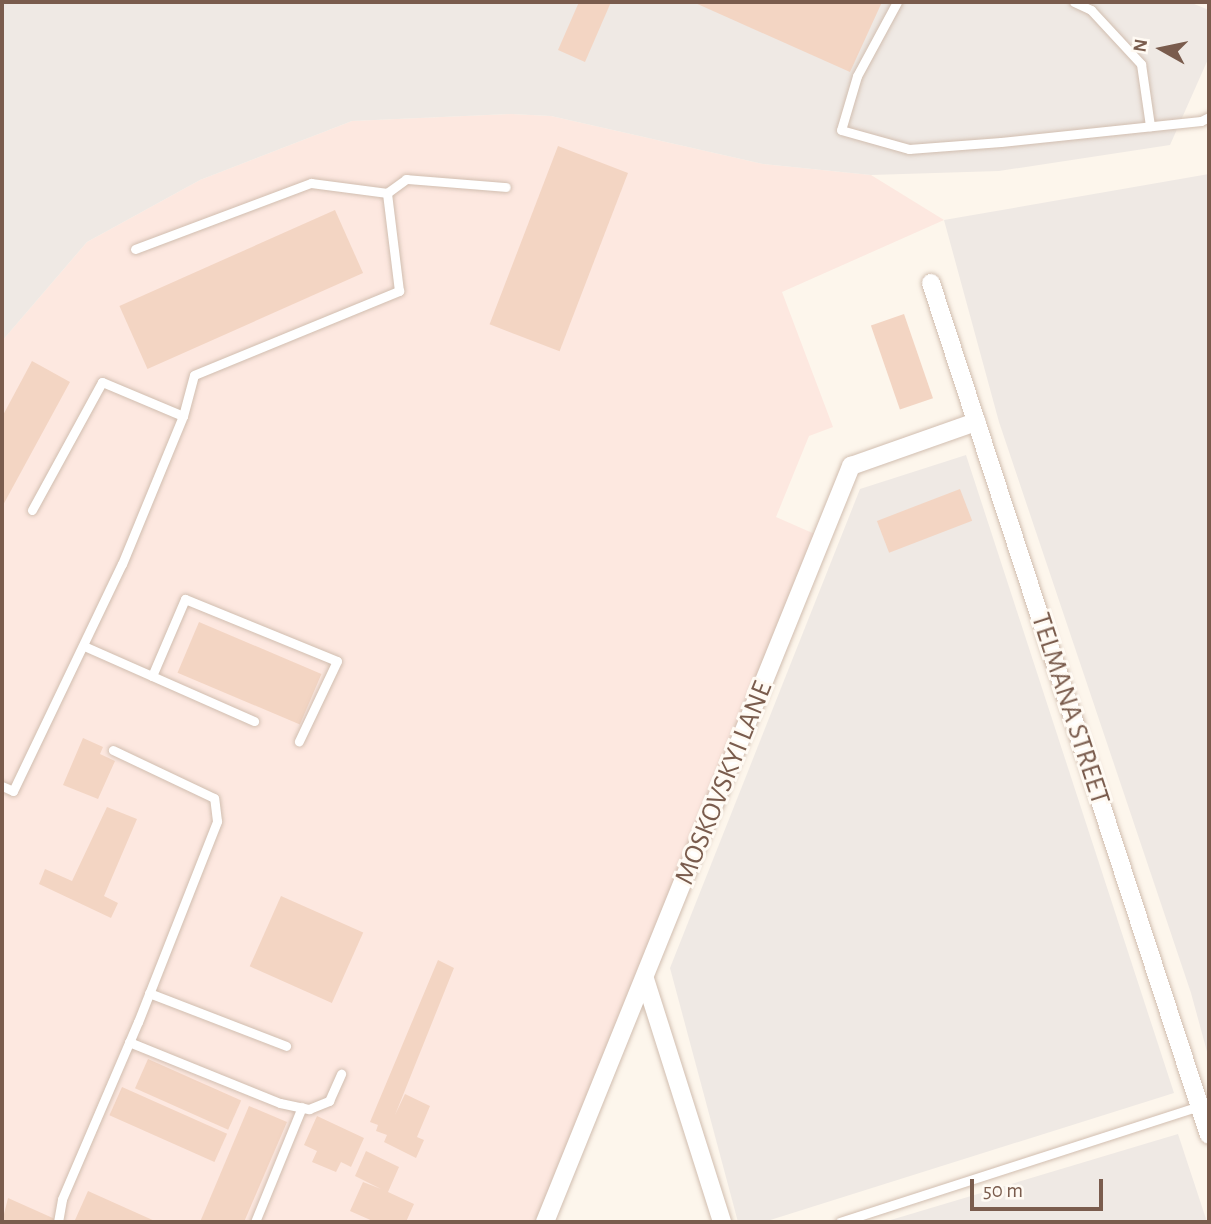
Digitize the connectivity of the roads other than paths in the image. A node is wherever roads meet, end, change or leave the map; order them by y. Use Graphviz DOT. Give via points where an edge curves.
graph roads {
  1 [pos="897,2"];
  2 [pos="1074,2"];
  3 [pos="1209,117"];
  4 [pos="1150,126"];
  5 [pos="506,187"];
  6 [pos="387,193"];
  7 [pos="135,248"];
  8 [pos="931,283"];
  9 [pos="183,416"];
  10 [pos="976,422"];
  11 [pos="32,510"];
  12 [pos="84,646"];
  13 [pos="152,676"];
  14 [pos="254,721"];
  15 [pos="299,741"];
  16 [pos="113,750"];
  17 [pos="2,786"];
  18 [pos="645,979"];
  19 [pos="149,993"];
  20 [pos="129,1042"];
  21 [pos="286,1046"];
  22 [pos="341,1074"];
  23 [pos="1200,1106"];
  24 [pos="302,1107"];
  25 [pos="1209,1135"];
  26 [pos="58,1222"];
  27 [pos="255,1222"];
  28 [pos="545,1222"];
  29 [pos="722,1222"];
  30 [pos="841,1222"];
  1 -- 4 [label="lane" via="857,76 841,130 909,149"];
  2 -- 4 [label="lane" via="1091,10 1141,64"];
  3 -- 4 [label="lane"];
  5 -- 6 [label="lane" via="406,179"];
  6 -- 7 [label="lane" via="311,183"];
  6 -- 9 [label="lane" via="399,291 194,375"];
  8 -- 10 [label="street, TELMANA STREET"];
  9 -- 11 [label="lane" via="102,382"];
  9 -- 12 [label="lane"];
  10 -- 18 [label="street, MOSKOVSKYI LANE" via="851,466"];
  10 -- 23 [label="street, TELMANA STREET"];
  12 -- 13 [label="lane"];
  12 -- 17 [label="lane" via="13,791"];
  13 -- 14 [label="lane"];
  13 -- 15 [label="lane" via="185,599 337,661"];
  16 -- 19 [label="lane" via="214,798 217,821"];
  18 -- 28 [label="street, MOSKOVSKYI LANE"];
  18 -- 29 [label="street"];
  19 -- 20 [label="lane"];
  19 -- 21 [label="lane"];
  20 -- 24 [label="lane" via="280,1103"];
  20 -- 26 [label="lane" via="62,1199"];
  22 -- 24 [label="lane" via="329,1101"];
  23 -- 25 [label="street, TELMANA STREET"];
  23 -- 30 [label="lane"];
  24 -- 27 [label="lane"];
}
